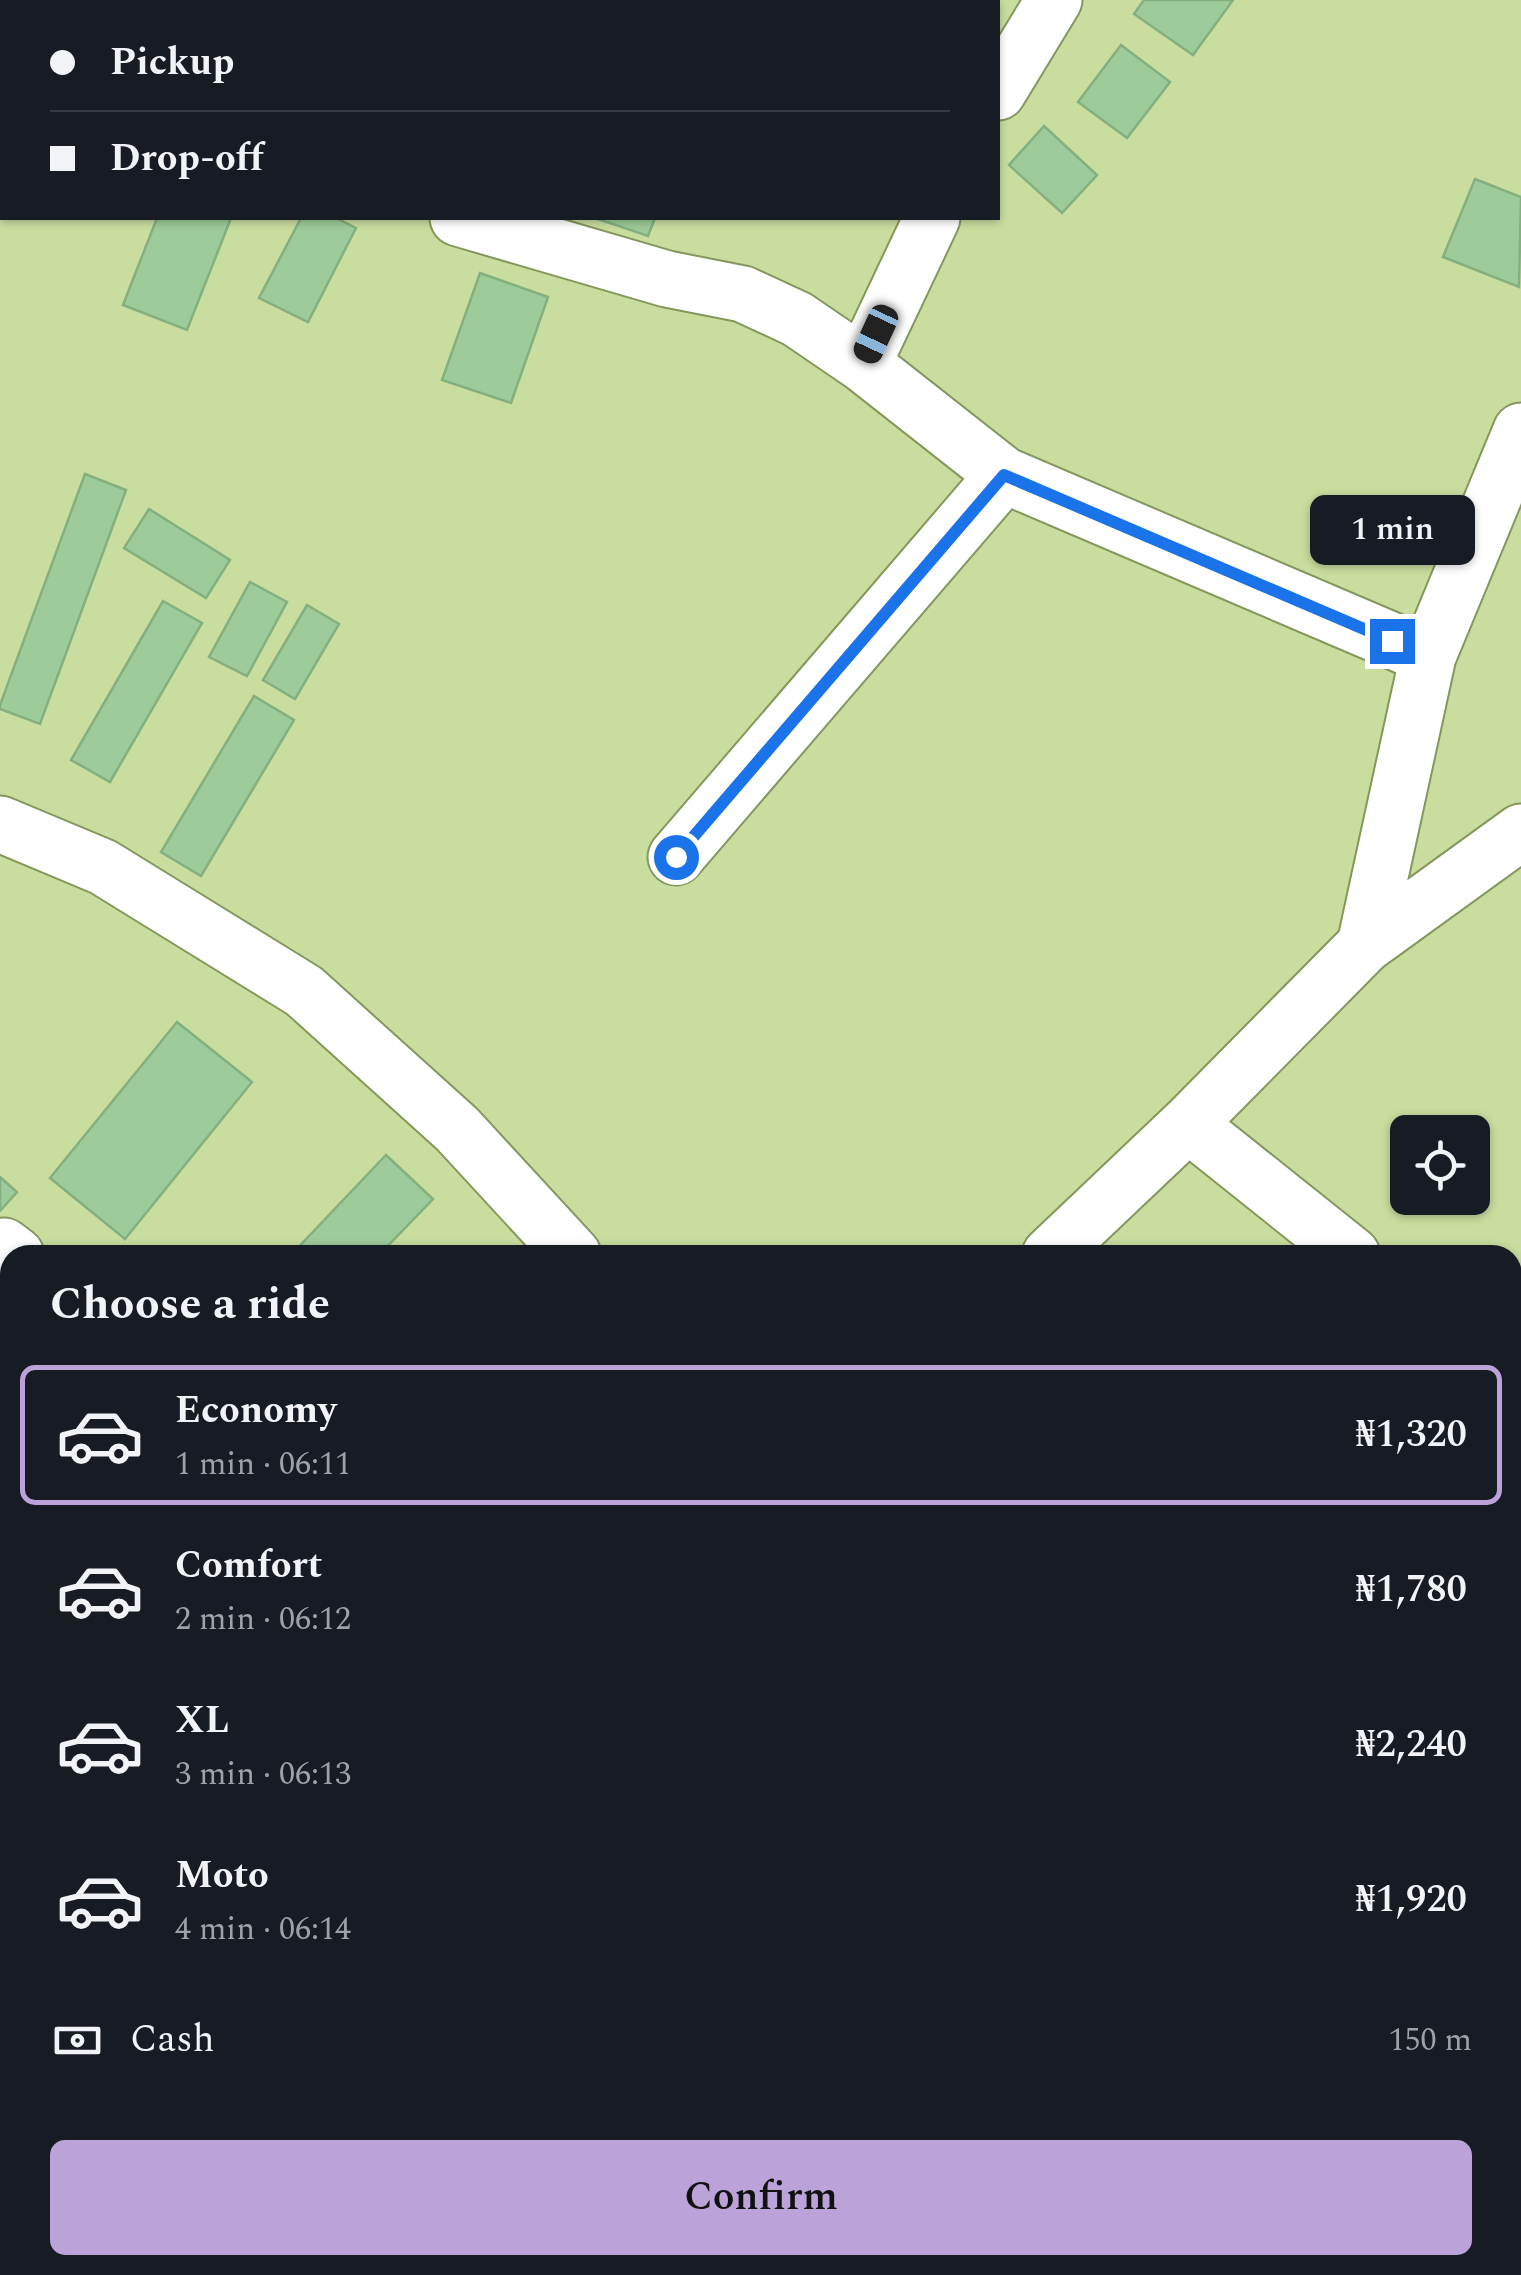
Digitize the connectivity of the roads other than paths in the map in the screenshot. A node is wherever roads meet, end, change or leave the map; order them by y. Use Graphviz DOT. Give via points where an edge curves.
graph roads {
  1 [pos="1054,0"];
  2 [pos="1000,89"];
  3 [pos="465,220"];
  4 [pos="931,220"];
  5 [pos="863,364"];
  6 [pos="1521,431"];
  7 [pos="1004,475"];
  8 [pos="1428,656"];
  9 [pos="0,824"];
  10 [pos="1521,832"];
  11 [pos="676,857"];
  12 [pos="1365,945"];
  13 [pos="1188,1124"];
  14 [pos="564,1245"];
  15 [pos="1061,1245"];
  16 [pos="1339,1245"];
  1 -- 2 [label="street"];
  3 -- 5 [label="street" via="667,279 744,294"];
  4 -- 5 [label="street"];
  5 -- 7 [label="street"];
  6 -- 8 [label="street"];
  7 -- 8 [label="street"];
  7 -- 11 [label="street"];
  8 -- 12 [label="street"];
  9 -- 14 [label="street" via="103,867 304,990 457,1129"];
  10 -- 12 [label="street"];
  12 -- 13 [label="street"];
  13 -- 15 [label="street"];
  13 -- 16 [label="street"];
}
